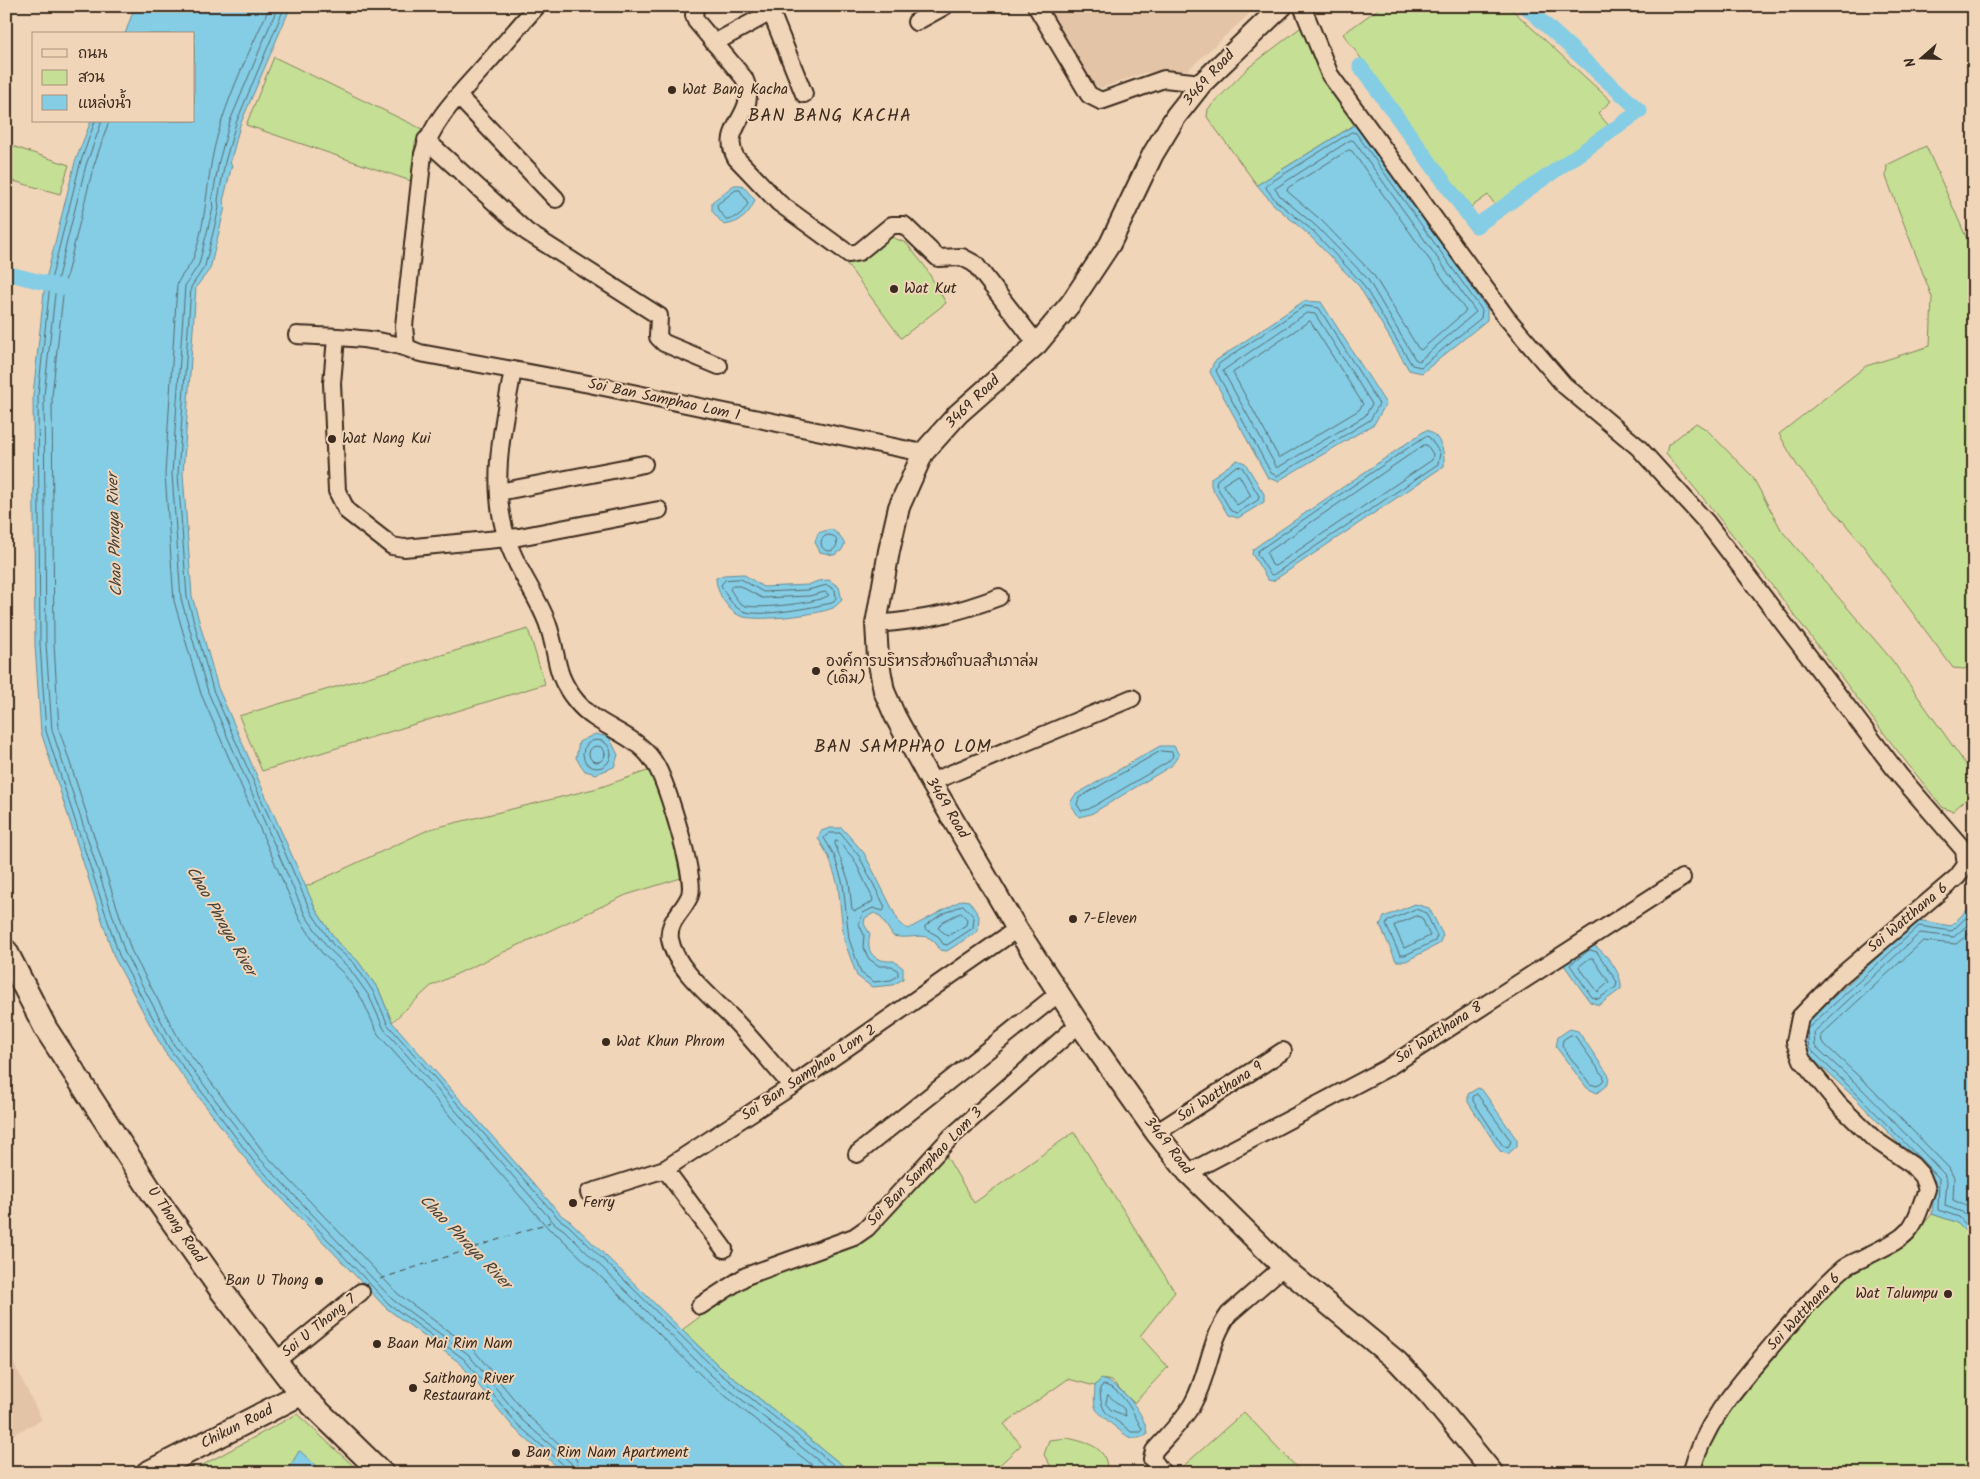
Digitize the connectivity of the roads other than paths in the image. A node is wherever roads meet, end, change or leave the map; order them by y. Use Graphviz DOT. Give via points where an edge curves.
graph roads {
  1 [pos="537,6"];
  2 [pos="696,6"];
  3 [pos="945,6"];
  4 [pos="1036,6"];
  5 [pos="1282,6"];
  6 [pos="1302,6"];
  7 [pos="770,9"];
  8 [pos="916,22"];
  9 [pos="714,43"];
  10 [pos="1202,83"];
  11 [pos="804,94"];
  12 [pos="458,96"];
  13 [pos="426,140"];
  14 [pos="556,199"];
  15 [pos="297,335"];
  16 [pos="336,338"];
  17 [pos="1037,344"];
  18 [pos="406,347"];
  19 [pos="718,366"];
  20 [pos="513,370"];
  21 [pos="923,453"];
  22 [pos="644,464"];
  23 [pos="499,492"];
  24 [pos="659,510"];
  25 [pos="506,538"];
  26 [pos="999,597"];
  27 [pos="876,624"];
  28 [pos="1132,698"];
  29 [pos="931,782"];
  30 [pos="1682,878"];
  31 [pos="1017,929"];
  32 [pos="6,950"];
  33 [pos="11,973"];
  34 [pos="1059,993"];
  35 [pos="1079,1024"];
  36 [pos="1283,1052"];
  37 [pos="792,1086"];
  38 [pos="1156,1133"];
  39 [pos="857,1154"];
  40 [pos="665,1169"];
  41 [pos="1188,1173"];
  42 [pos="589,1192"];
  43 [pos="724,1249"];
  44 [pos="1283,1267"];
  45 [pos="362,1292"];
  46 [pos="700,1306"];
  47 [pos="276,1361"];
  48 [pos="301,1394"];
  49 [pos="147,1473"];
  50 [pos="382,1473"];
  51 [pos="1163,1473"];
  52 [pos="1493,1473"];
  53 [pos="1691,1473"];
  1 -- 12 [label="street"];
  2 -- 9 [label="street" via="696,21"];
  3 -- 8 [label="street"];
  4 -- 10 [label="street" via="1089,95 1101,101 1164,79"];
  5 -- 10 [label="street, 3469 Road"];
  6 -- 53 [label="street, Soi Watthana 6" via="1330,75 1506,317 1564,386 1638,448 1707,523 1900,776 1964,850 1966,864 1957,877 1844,973 1800,1017 1794,1042 1802,1060 1839,1105 1874,1139 1912,1165 1922,1176 1927,1189 1917,1218 1899,1241 1845,1267 1798,1316 1725,1401 1699,1447"];
  7 -- 9 [label="street"];
  7 -- 11 [label="street"];
  9 -- 17 [label="street" via="744,78 749,89 749,100 730,138 731,149 779,202 849,254 859,252 892,225 898,224 938,258 969,259"];
  10 -- 17 [label="street, 3469 Road" via="1176,116 1153,154 1098,264"];
  12 -- 13 [label="street"];
  12 -- 14 [label="street"];
  13 -- 18 [label="street" via="404,326"];
  13 -- 19 [label="street" via="527,232 659,316 658,337 664,343"];
  15 -- 16 [label="street, Soi Ban Samphao Lom 1"];
  16 -- 18 [label="street, Soi Ban Samphao Lom 1"];
  16 -- 25 [label="street" via="332,382 337,491 347,511 392,546 404,548"];
  17 -- 21 [label="street, 3469 Road" via="958,414"];
  18 -- 20 [label="street, Soi Ban Samphao Lom 1" via="420,353"];
  20 -- 21 [label="street, Soi Ban Samphao Lom 1"];
  20 -- 23 [label="street" via="497,457"];
  21 -- 27 [label="street, 3469 Road" via="899,507"];
  22 -- 23 [label="street"];
  23 -- 25 [label="street"];
  24 -- 25 [label="street"];
  25 -- 37 [label="street" via="541,608 565,687 579,705 640,745 658,768 690,879 690,894 669,929 670,942 678,958 704,992 734,1020"];
  26 -- 27 [label="street" via="957,612"];
  27 -- 29 [label="street, 3469 Road" via="884,691"];
  28 -- 29 [label="street"];
  29 -- 31 [label="street, 3469 Road"];
  30 -- 41 [label="street, Soi Watthana 8" via="1387,1068"];
  31 -- 34 [label="street, 3469 Road"];
  31 -- 37 [label="street, Soi Ban Samphao Lom 2"];
  32 -- 33 [label="main road, U Thong Road"];
  33 -- 47 [label="main road, U Thong Road" via="153,1194"];
  34 -- 35 [label="street, 3469 Road"];
  34 -- 39 [label="street"];
  35 -- 38 [label="street, 3469 Road"];
  35 -- 46 [label="street, Soi Ban Samphao Lom 3" via="951,1137 867,1228 854,1237 746,1276"];
  36 -- 38 [label="street, Soi Watthana 9"];
  37 -- 40 [label="street, Soi Ban Samphao Lom 2"];
  38 -- 41 [label="street, 3469 Road"];
  40 -- 42 [label="street, Soi Ban Samphao Lom 2"];
  40 -- 43 [label="street"];
  41 -- 44 [label="street, 3469 Road"];
  44 -- 51 [label="street" via="1229,1314 1216,1334 1193,1403 1154,1452 1152,1459"];
  44 -- 52 [label="street, 3469 Road" via="1398,1362"];
  45 -- 47 [label="street, Soi U Thong 7"];
  47 -- 48 [label="main road, U Thong Road"];
  48 -- 49 [label="main road, Chikun Road"];
  48 -- 50 [label="main road, U Thong Road"];
}
